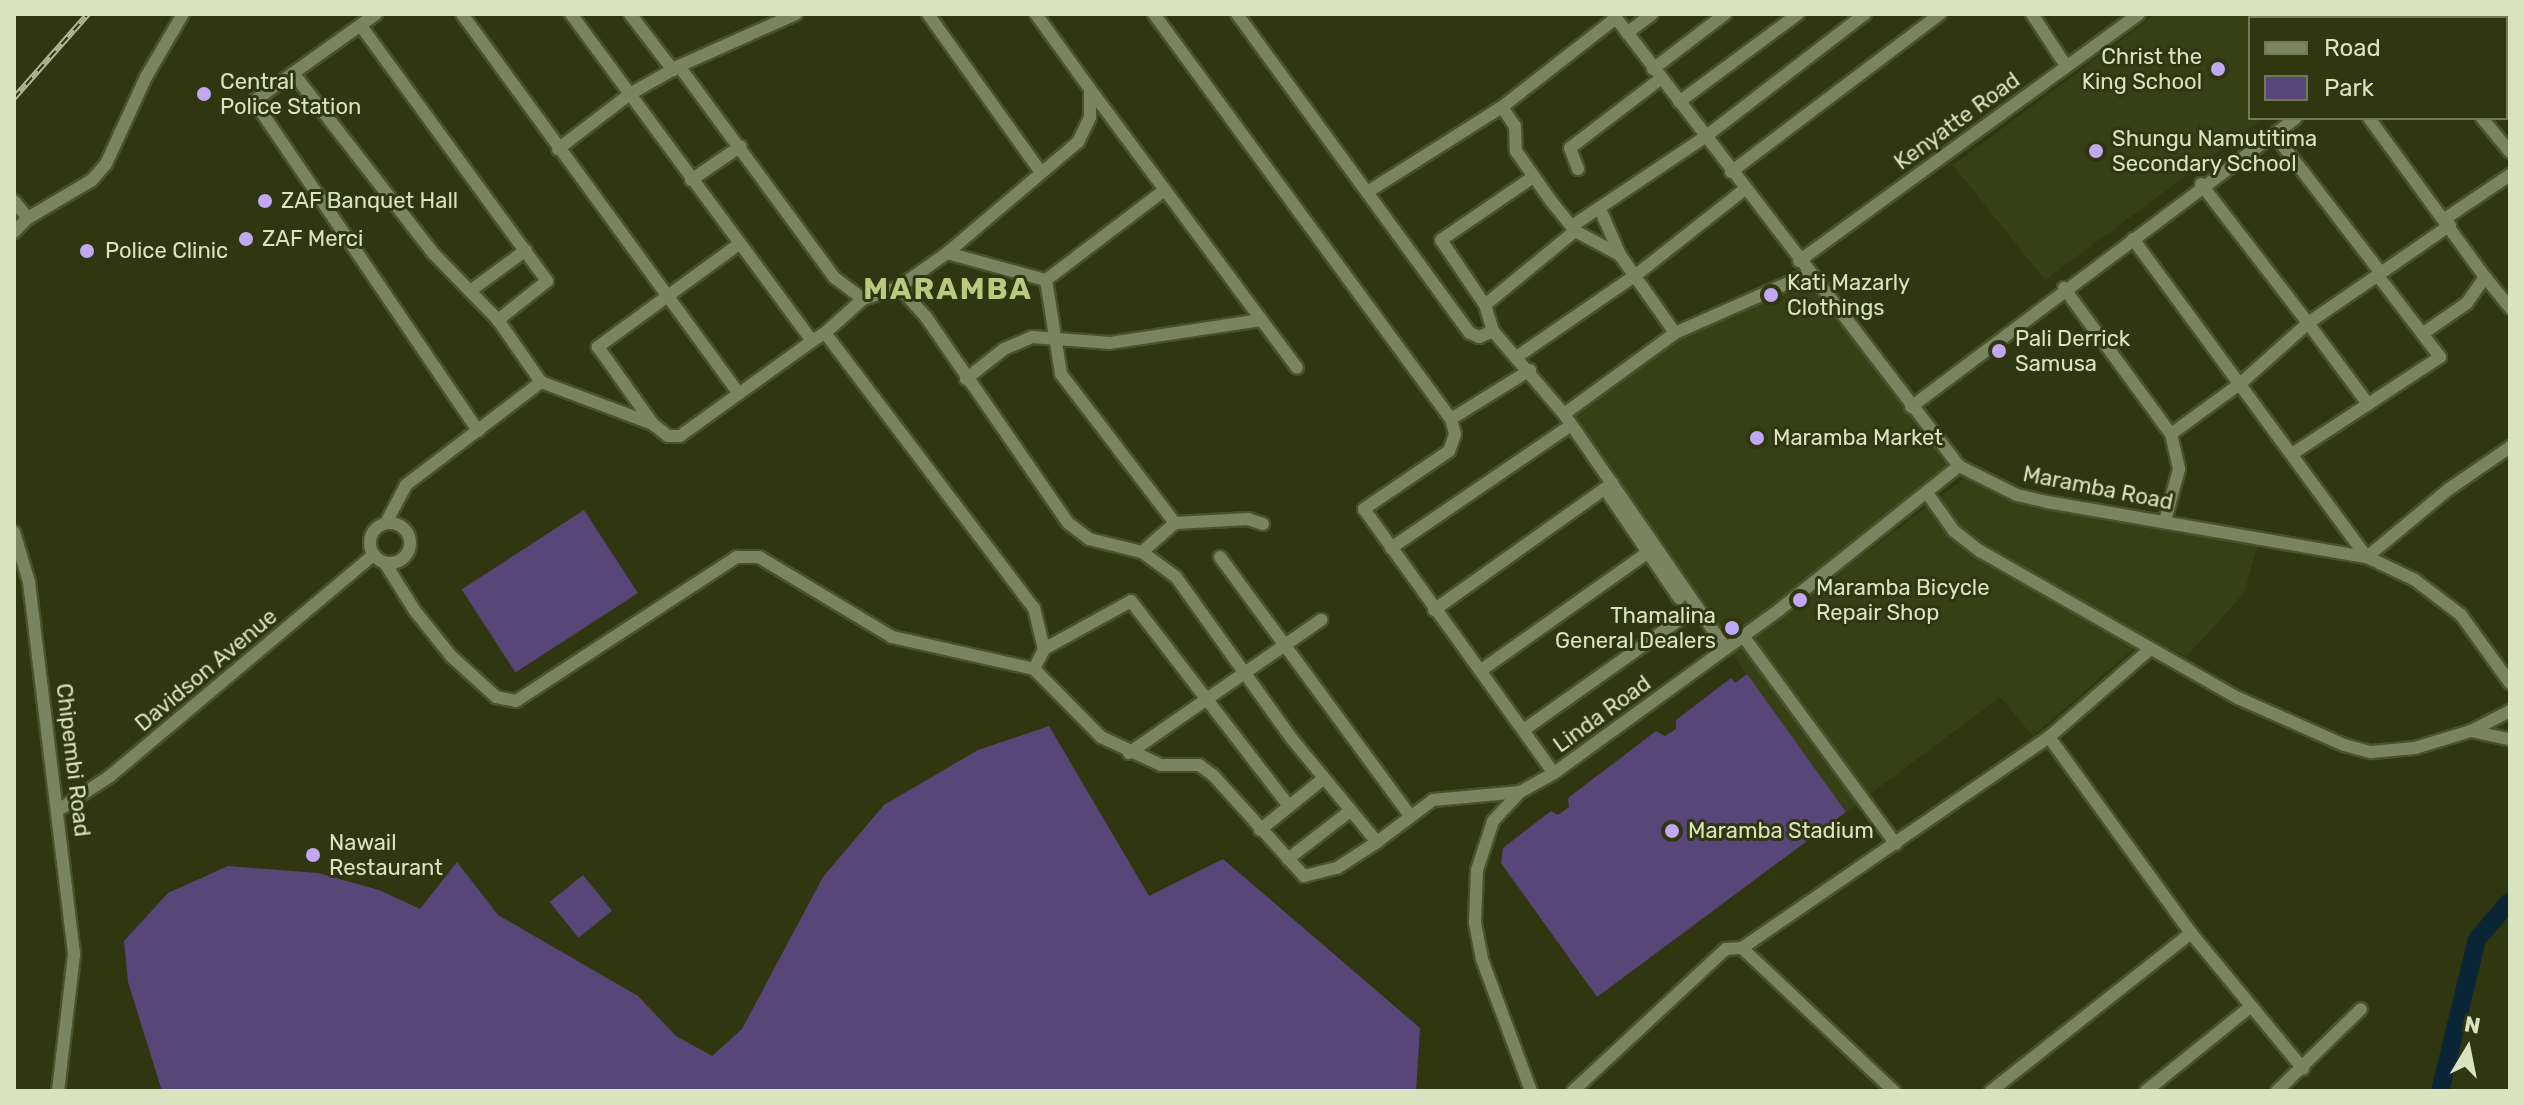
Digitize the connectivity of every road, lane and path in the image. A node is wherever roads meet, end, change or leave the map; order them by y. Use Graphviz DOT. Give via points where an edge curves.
graph roads {
  1 [pos="183,14"];
  2 [pos="376,14"];
  3 [pos="462,14"];
  4 [pos="571,14"];
  5 [pos="630,14"];
  6 [pos="796,14"];
  7 [pos="928,14"];
  8 [pos="1036,14"];
  9 [pos="1154,14"];
  10 [pos="1237,14"];
  11 [pos="1652,14"];
  12 [pos="1725,14"];
  13 [pos="1798,14"];
  14 [pos="1865,14"];
  15 [pos="1940,14"];
  16 [pos="2032,14"];
  17 [pos="2139,14"];
  18 [pos="1615,16"];
  19 [pos="361,26"];
  20 [pos="1627,33"];
  21 [pos="2066,66"];
  22 [pos="676,68"];
  23 [pos="293,73"];
  24 [pos="1656,74"];
  25 [pos="1090,89"];
  26 [pos="630,94"];
  27 [pos="1679,102"];
  28 [pos="1502,107"];
  29 [pos="2293,120"];
  30 [pos="2371,120"];
  31 [pos="2484,120"];
  32 [pos="2274,134"];
  33 [pos="1705,137"];
  34 [pos="741,146"];
  35 [pos="558,149"];
  36 [pos="2510,152"];
  37 [pos="1578,169"];
  38 [pos="1040,171"];
  39 [pos="1731,172"];
  40 [pos="2510,175"];
  41 [pos="1533,177"];
  42 [pos="691,180"];
  43 [pos="2201,184"];
  44 [pos="1745,189"];
  45 [pos="1369,191"];
  46 [pos="1162,192"];
  47 [pos="14,201"];
  48 [pos="1600,209"];
  49 [pos="28,218"];
  50 [pos="2448,221"];
  51 [pos="1574,228"];
  52 [pos="14,232"];
  53 [pos="2133,239"];
  54 [pos="739,244"];
  55 [pos="526,250"];
  56 [pos="947,253"];
  57 [pos="1620,255"];
  58 [pos="1799,261"];
  59 [pos="1809,274"];
  60 [pos="1636,275"];
  61 [pos="2380,275"];
  62 [pos="2485,277"];
  63 [pos="1046,280"];
  64 [pos="899,287"];
  65 [pos="2064,288"];
  66 [pos="470,291"];
  67 [pos="863,299"];
  68 [pos="667,300"];
  69 [pos="1485,305"];
  70 [pos="2510,308"];
  71 [pos="498,320"];
  72 [pos="1261,320"];
  73 [pos="2308,323"];
  74 [pos="1493,331"];
  75 [pos="2425,332"];
  76 [pos="825,333"];
  77 [pos="1675,333"];
  78 [pos="1053,335"];
  79 [pos="812,341"];
  80 [pos="1518,356"];
  81 [pos="1297,368"];
  82 [pos="1530,370"];
  83 [pos="966,379"];
  84 [pos="541,382"];
  85 [pos="2241,383"];
  86 [pos="739,394"];
  87 [pos="2368,404"];
  88 [pos="1911,407"];
  89 [pos="1451,419"];
  90 [pos="1568,419"];
  91 [pos="653,424"];
  92 [pos="478,431"];
  93 [pos="2171,434"];
  94 [pos="2510,447"];
  95 [pos="2292,454"];
  96 [pos="1959,466"];
  97 [pos="1609,486"];
  98 [pos="1927,493"];
  99 [pos="2165,521"];
  100 [pos="386,523"];
  101 [pos="1175,523"];
  102 [pos="1263,524"];
  103 [pos="14,532"];
  104 [pos="1391,548"];
  105 [pos="1142,552"];
  106 [pos="1648,552"];
  107 [pos="373,555"];
  108 [pos="1220,557"];
  109 [pos="2367,557"];
  110 [pos="385,563"];
  111 [pos="1679,598"];
  112 [pos="1697,607"];
  113 [pos="1434,610"];
  114 [pos="1321,620"];
  115 [pos="1743,636"];
  116 [pos="1283,648"];
  117 [pos="1044,649"];
  118 [pos="1726,649"];
  119 [pos="2149,650"];
  120 [pos="1034,669"];
  121 [pos="1483,669"];
  122 [pos="1247,673"];
  123 [pos="2510,683"];
  124 [pos="1209,700"];
  125 [pos="2510,711"];
  126 [pos="1525,729"];
  127 [pos="2471,731"];
  128 [pos="2049,737"];
  129 [pos="2510,739"];
  130 [pos="1129,753"];
  131 [pos="1554,773"];
  132 [pos="1323,779"];
  133 [pos="1520,792"];
  134 [pos="1289,806"];
  135 [pos="60,809"];
  136 [pos="1350,811"];
  137 [pos="1409,814"];
  138 [pos="1260,830"];
  139 [pos="1377,842"];
  140 [pos="1896,844"];
  141 [pos="1288,859"];
  142 [pos="2191,933"];
  143 [pos="1742,948"];
  144 [pos="2250,1007"];
  145 [pos="2361,1009"];
  146 [pos="2303,1069"];
  147 [pos="58,1091"];
  148 [pos="1531,1091"];
  149 [pos="1573,1091"];
  150 [pos="1894,1091"];
  151 [pos="1991,1091"];
  152 [pos="2146,1091"];
  153 [pos="2277,1091"];
  1 -- 49 [label="street" via="146,77 106,164 92,180"];
  2 -- 19 [label="street"];
  3 -- 35 [label="street"];
  4 -- 26 [label="street"];
  5 -- 22 [label="street"];
  6 -- 22 [label="street"];
  7 -- 38 [label="street"];
  8 -- 25 [label="street"];
  9 -- 89 [label="street"];
  10 -- 45 [label="street"];
  11 -- 20 [label="street"];
  12 -- 24 [label="street"];
  13 -- 27 [label="street"];
  14 -- 33 [label="street"];
  15 -- 39 [label="street"];
  16 -- 21 [label="street"];
  17 -- 21 [label="street, Kenyatte Road"];
  18 -- 20 [label="street, Maramba Road"];
  18 -- 28 [label="street"];
  19 -- 23 [label="street"];
  19 -- 55 [label="street"];
  20 -- 24 [label="street, Maramba Road"];
  21 -- 58 [label="street, Kenyatte Road"];
  22 -- 26 [label="street"];
  22 -- 34 [label="street"];
  23 -- 66 [label="street" via="434,254"];
  23 -- 92 [label="street" via="254,101"];
  24 -- 27 [label="street, Maramba Road"];
  24 -- 37 [label="street" via="1570,148"];
  25 -- 38 [label="street" via="1090,117 1078,142"];
  25 -- 46 [label="street"];
  26 -- 35 [label="street"];
  26 -- 42 [label="street"];
  27 -- 33 [label="street, Maramba Road"];
  28 -- 41 [label="street" via="1515,126 1516,151"];
  28 -- 45 [label="street"];
  29 -- 32 [label="street"];
  30 -- 50 [label="street"];
  31 -- 36 [label="street"];
  32 -- 43 [label="street"];
  32 -- 61 [label="street"];
  33 -- 39 [label="street, Maramba Road"];
  33 -- 48 [label="street"];
  34 -- 42 [label="street"];
  34 -- 67 [label="street" via="835,278"];
  35 -- 68 [label="street"];
  38 -- 56 [label="street"];
  39 -- 44 [label="street, Maramba Road"];
  40 -- 50 [label="street"];
  41 -- 51 [label="street"];
  41 -- 69 [label="street" via="1441,240"];
  42 -- 54 [label="street"];
  43 -- 53 [label="street"];
  43 -- 73 [label="street"];
  44 -- 58 [label="street, Maramba Road"];
  44 -- 60 [label="street"];
  45 -- 74 [label="street" via="1470,333 1485,337"];
  46 -- 63 [label="street"];
  46 -- 72 [label="street"];
  47 -- 49 [label="street"];
  48 -- 51 [label="street"];
  48 -- 57 [label="street"];
  49 -- 52 [label="street"];
  50 -- 61 [label="street"];
  50 -- 62 [label="street"];
  51 -- 57 [label="street"];
  51 -- 69 [label="street"];
  53 -- 65 [label="street"];
  53 -- 85 [label="street"];
  54 -- 68 [label="street"];
  54 -- 79 [label="street"];
  55 -- 66 [label="street"];
  55 -- 71 [label="street" via="547,281"];
  56 -- 63 [label="street"];
  56 -- 64 [label="street"];
  57 -- 60 [label="street"];
  58 -- 59 [label="street, Maramba Road"];
  59 -- 77 [label="street"];
  59 -- 88 [label="street, Maramba Road"];
  60 -- 77 [label="street"];
  60 -- 80 [label="street"];
  61 -- 73 [label="street"];
  61 -- 75 [label="street"];
  62 -- 70 [label="street"];
  62 -- 75 [label="street" via="2467,303"];
  63 -- 78 [label="street"];
  64 -- 67 [label="street"];
  64 -- 83 [label="street" via="926,317"];
  65 -- 88 [label="street"];
  65 -- 93 [label="street"];
  66 -- 71 [label="street"];
  67 -- 76 [label="street"];
  68 -- 86 [label="street"];
  68 -- 91 [label="street" via="598,347"];
  69 -- 74 [label="street"];
  71 -- 84 [label="street"];
  72 -- 78 [label="street" via="1110,343"];
  72 -- 81 [label="street"];
  73 -- 85 [label="street"];
  73 -- 87 [label="street"];
  74 -- 80 [label="street"];
  75 -- 87 [label="street" via="2440,357"];
  76 -- 79 [label="street"];
  76 -- 117 [label="street" via="1034,608"];
  77 -- 90 [label="street"];
  78 -- 83 [label="street" via="1004,349"];
  78 -- 101 [label="street" via="1061,374"];
  79 -- 86 [label="street"];
  80 -- 82 [label="street"];
  82 -- 89 [label="street"];
  82 -- 90 [label="street"];
  83 -- 105 [label="street" via="1068,523 1089,539"];
  84 -- 91 [label="street"];
  84 -- 92 [label="street"];
  85 -- 93 [label="street"];
  85 -- 95 [label="street"];
  86 -- 91 [label="street" via="680,436 668,436"];
  87 -- 95 [label="street" via="2330,434"];
  88 -- 96 [label="street, Maramba Road"];
  89 -- 104 [label="street" via="1455,434 1449,451 1364,509"];
  90 -- 97 [label="street"];
  90 -- 104 [label="street"];
  92 -- 100 [label="street" via="406,485"];
  93 -- 99 [label="street" via="2179,469"];
  94 -- 109 [label="street"];
  95 -- 109 [label="street"];
  96 -- 98 [label="street, Linda Road"];
  96 -- 99 [label="street, Maramba Road" via="2017,495"];
  97 -- 106 [label="street"];
  97 -- 112 [label="street"];
  97 -- 113 [label="street"];
  98 -- 115 [label="street, Linda Road"];
  98 -- 119 [label="street" via="1968,543"];
  99 -- 109 [label="street, Maramba Road"];
  100 -- 107 [label="street" via="371,535"];
  100 -- 110 [label="street" via="404,528 410,546 399,561"];
  101 -- 102 [label="street" via="1248,519"];
  101 -- 105 [label="street"];
  103 -- 135 [label="street, Chipembi Road" via="29,582"];
  104 -- 113 [label="street"];
  105 -- 122 [label="street" via="1176,577"];
  106 -- 111 [label="street"];
  106 -- 121 [label="street"];
  107 -- 110 [label="street"];
  107 -- 135 [label="street, Davidson Avenue" via="110,776"];
  108 -- 116 [label="street"];
  109 -- 123 [label="street, Maramba Road" via="2415,580 2461,615"];
  110 -- 120 [label="street" via="451,656 506,701 529,695 747,554 892,637"];
  112 -- 118 [label="street"];
  112 -- 126 [label="street"];
  113 -- 121 [label="street"];
  114 -- 116 [label="street"];
  115 -- 118 [label="street, Linda Road"];
  115 -- 140 [label="street"];
  116 -- 122 [label="street"];
  116 -- 137 [label="street"];
  117 -- 120 [label="street"];
  117 -- 124 [label="street" via="1131,601"];
  118 -- 131 [label="street, Linda Road"];
  119 -- 127 [label="street" via="2238,698 2371,752 2415,748"];
  119 -- 128 [label="street"];
  120 -- 130 [label="street" via="1082,721"];
  121 -- 126 [label="street"];
  122 -- 124 [label="street"];
  122 -- 132 [label="street"];
  124 -- 130 [label="street"];
  124 -- 134 [label="street"];
  125 -- 127 [label="street"];
  126 -- 131 [label="street"];
  127 -- 129 [label="street"];
  128 -- 140 [label="street"];
  128 -- 142 [label="street"];
  130 -- 138 [label="street" via="1175,768 1203,768"];
  131 -- 133 [label="street, Linda Road"];
  132 -- 134 [label="street"];
  132 -- 136 [label="street"];
  133 -- 137 [label="street" via="1445,797"];
  133 -- 148 [label="street, Linda Road" via="1488,828 1474,907 1482,959"];
  134 -- 138 [label="street"];
  135 -- 147 [label="street, Chipembi Road" via="75,986"];
  136 -- 139 [label="street"];
  136 -- 141 [label="street"];
  137 -- 139 [label="street"];
  138 -- 141 [label="street"];
  139 -- 141 [label="street" via="1316,877 1304,876"];
  140 -- 143 [label="street"];
  142 -- 144 [label="street"];
  142 -- 151 [label="street"];
  143 -- 149 [label="street" via="1720,954"];
  143 -- 150 [label="street"];
  144 -- 146 [label="street"];
  144 -- 152 [label="street"];
  145 -- 146 [label="street"];
  146 -- 153 [label="street"];
}
